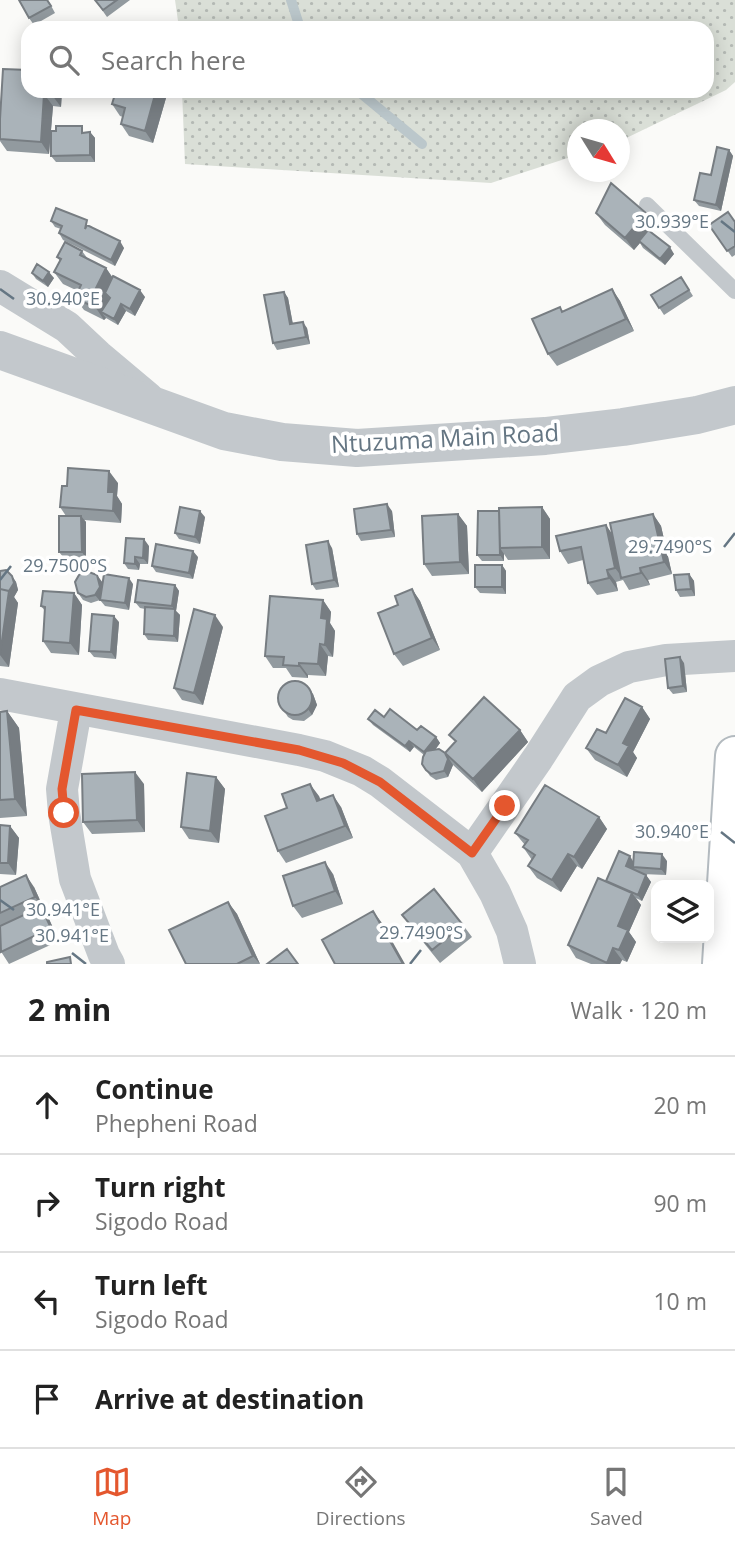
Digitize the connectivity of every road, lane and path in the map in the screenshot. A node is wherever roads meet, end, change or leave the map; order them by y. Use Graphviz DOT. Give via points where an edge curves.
graph roads {
  1 [pos="647,205"];
  2 [pos="0,286"];
  3 [pos="735,291"];
  4 [pos="0,351"];
  5 [pos="735,405"];
  6 [pos="163,410"];
  7 [pos="735,656"];
  8 [pos="0,695"];
  9 [pos="76,710"];
  10 [pos="735,757"];
  11 [pos="472,853"];
  12 [pos="109,964"];
  13 [pos="520,964"];
  14 [pos="722,964"];
  1 -- 3 [label="lane"];
  2 -- 6 [label="street" via="67,327"];
  4 -- 6 [label="street, Ntuzuma Main Road"];
  5 -- 6 [label="street, Ntuzuma Main Road" via="697,415 545,436 357,448 282,442"];
  7 -- 11 [label="street" via="629,667 577,697"];
  8 -- 9 [label="street"];
  9 -- 11 [label="street" via="299,750 343,763 380,782"];
  9 -- 12 [label="street" via="62,789 64,813 75,879"];
  10 -- 14 [label="main road"];
  11 -- 13 [label="street" via="512,931"];
}
